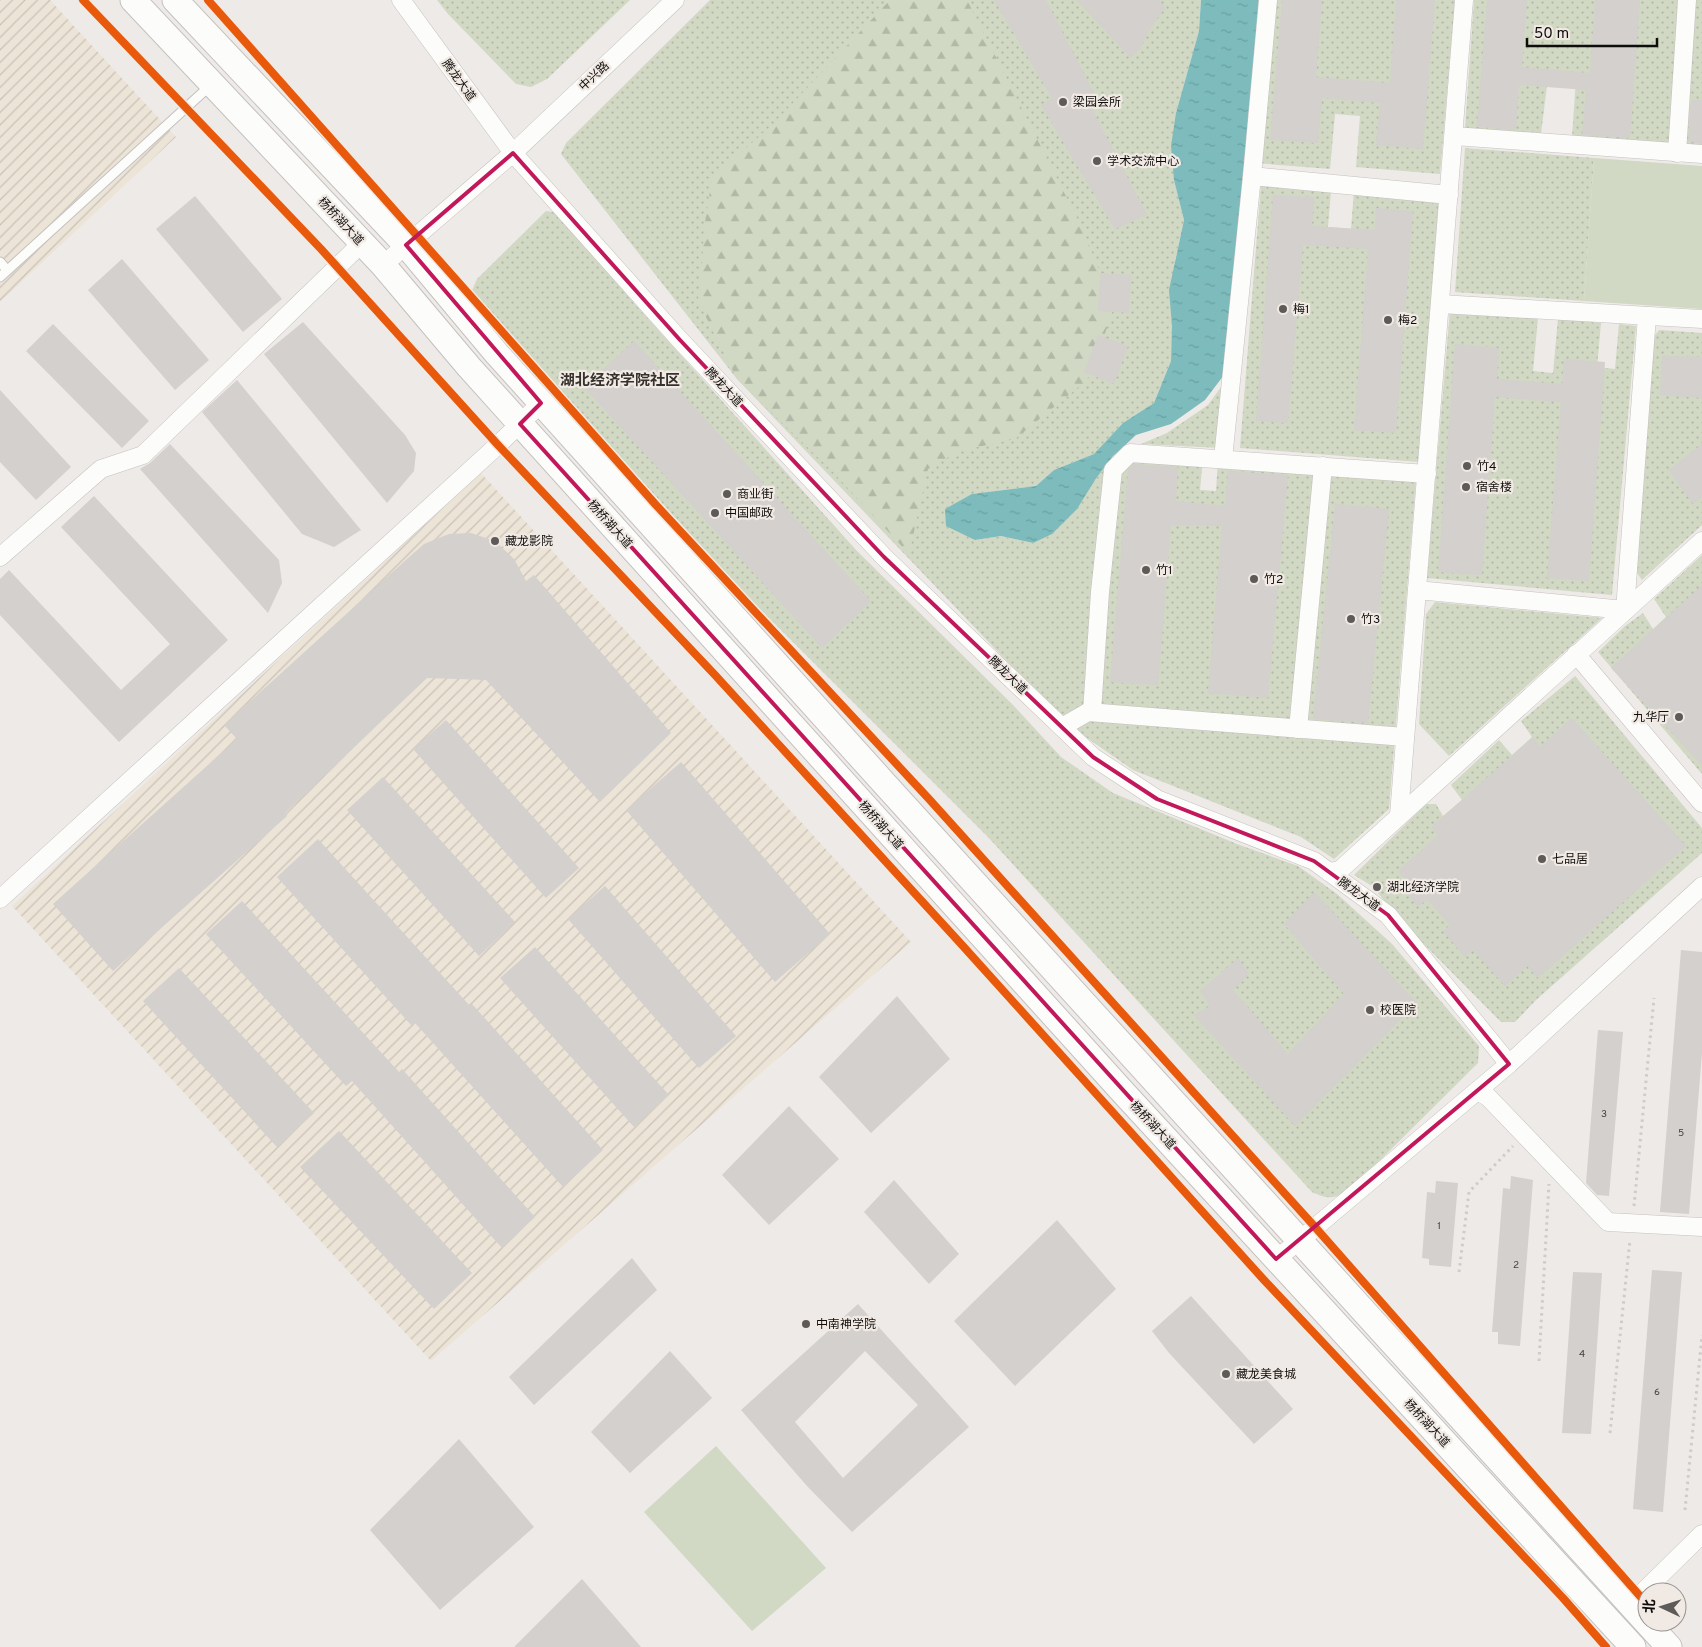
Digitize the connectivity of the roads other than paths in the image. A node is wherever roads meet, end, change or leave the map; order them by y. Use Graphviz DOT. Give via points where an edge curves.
graph roads {
  1 [pos="133,0"];
  2 [pos="175,0"];
  3 [pos="401,0"];
  4 [pos="675,0"];
  5 [pos="1268,0"];
  6 [pos="1464,0"];
  7 [pos="1687,0"];
  8 [pos="212,84"];
  9 [pos="1454,136"];
  10 [pos="513,153"];
  11 [pos="1677,153"];
  12 [pos="1702,154"];
  13 [pos="1252,176"];
  14 [pos="1449,195"];
  15 [pos="362,243"];
  16 [pos="406,245"];
  17 [pos="0,262"];
  18 [pos="383,265"];
  19 [pos="4,273"];
  20 [pos="1440,304"];
  21 [pos="1648,316"];
  22 [pos="1702,319"];
  23 [pos="541,403"];
  24 [pos="520,424"];
  25 [pos="1223,459"];
  26 [pos="1323,466"];
  27 [pos="1426,474"];
  28 [pos="1702,541"];
  29 [pos="0,557"];
  30 [pos="1417,590"];
  31 [pos="1625,610"];
  32 [pos="1576,654"];
  33 [pos="1092,712"];
  34 [pos="1062,727"];
  35 [pos="1298,729"];
  36 [pos="1405,737"];
  37 [pos="1702,803"];
  38 [pos="1399,815"];
  39 [pos="1329,872"];
  40 [pos="1702,886"];
  41 [pos="0,899"];
  42 [pos="1509,1064"];
  43 [pos="1477,1091"];
  44 [pos="1702,1227"];
  45 [pos="1299,1241"];
  46 [pos="1276,1259"];
  47 [pos="1702,1534"];
  48 [pos="1632,1606"];
  49 [pos="1633,1647"];
  50 [pos="1669,1647"];
  1 -- 8 [label="main road, 杨桥湖大道"];
  2 -- 16 [label="main road"];
  3 -- 10 [label="street, 腾龙大道"];
  4 -- 10 [label="street, 中兴路"];
  5 -- 13 [label="street"];
  6 -- 9 [label="street"];
  7 -- 11 [label="street"];
  8 -- 15 [label="main road, 杨桥湖大道"];
  8 -- 19 [label="lane"];
  9 -- 11 [label="street"];
  9 -- 14 [label="street"];
  10 -- 16 [label="street, 中兴路"];
  10 -- 34 [label="street, 腾龙大道" via="680,340 884,556"];
  11 -- 12 [label="street"];
  13 -- 14 [label="street"];
  13 -- 25 [label="street"];
  14 -- 20 [label="street"];
  15 -- 18 [label="main road, 杨桥湖大道"];
  15 -- 29 [label="street" via="143,455 101,469"];
  16 -- 18 [label="street, 中兴路"];
  16 -- 23 [label="main road"];
  17 -- 19 [label="lane"];
  18 -- 24 [label="main road, 杨桥湖大道"];
  20 -- 21 [label="street"];
  20 -- 27 [label="street"];
  21 -- 22 [label="street"];
  21 -- 31 [label="street"];
  23 -- 24 [label="street"];
  23 -- 45 [label="main road"];
  24 -- 41 [label="street"];
  24 -- 46 [label="main road, 杨桥湖大道"];
  25 -- 26 [label="street"];
  25 -- 33 [label="street" via="1130,453 1113,470"];
  26 -- 27 [label="street"];
  26 -- 35 [label="street"];
  27 -- 30 [label="street"];
  28 -- 31 [label="street"];
  30 -- 31 [label="street"];
  30 -- 36 [label="street"];
  31 -- 32 [label="street"];
  32 -- 37 [label="street"];
  32 -- 38 [label="street"];
  33 -- 34 [label="street"];
  33 -- 35 [label="street"];
  34 -- 39 [label="street, 腾龙大道" via="1093,757 1157,799 1314,861"];
  35 -- 36 [label="street"];
  36 -- 38 [label="street"];
  38 -- 39 [label="street" via="1340,870"];
  39 -- 42 [label="street, 腾龙大道" via="1388,915"];
  40 -- 42 [label="street"];
  42 -- 43 [label="street"];
  43 -- 44 [label="street" via="1488,1097 1608,1222"];
  43 -- 45 [label="street"];
  45 -- 46 [label="street"];
  45 -- 48 [label="main road"];
  46 -- 49 [label="main road, 杨桥湖大道"];
  47 -- 48 [label="street"];
  48 -- 50 [label="main road"];
}
